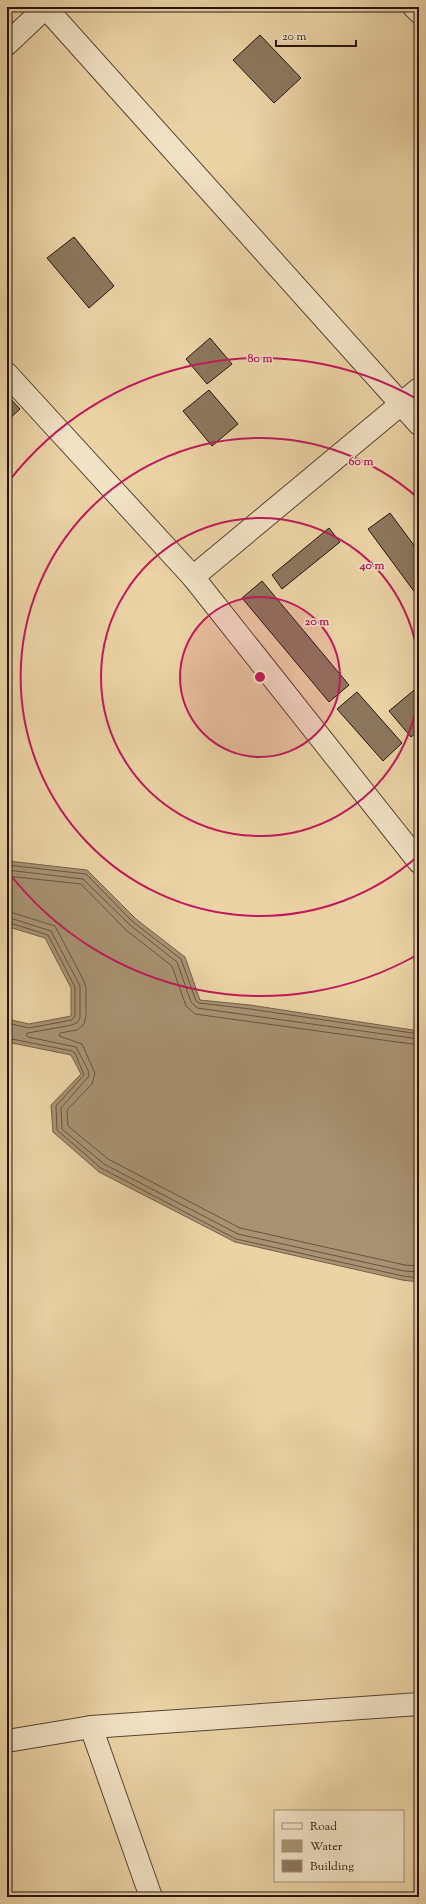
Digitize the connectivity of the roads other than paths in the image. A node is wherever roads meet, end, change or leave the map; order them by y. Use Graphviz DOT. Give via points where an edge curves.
graph roads {
  1 [pos="45,7"];
  2 [pos="414,7"];
  3 [pos="419,12"];
  4 [pos="7,44"];
  5 [pos="7,374"];
  6 [pos="419,389"];
  7 [pos="403,404"];
  8 [pos="419,424"];
  9 [pos="193,577"];
  10 [pos="419,862"];
  11 [pos="419,1704"];
  12 [pos="91,1727"];
  13 [pos="7,1741"];
  14 [pos="151,1897"];
  1 -- 4 [label="street"];
  1 -- 7 [label="street"];
  2 -- 3 [label="street"];
  5 -- 9 [label="street"];
  6 -- 7 [label="street"];
  7 -- 8 [label="street"];
  7 -- 9 [label="street"];
  9 -- 10 [label="street"];
  11 -- 12 [label="street"];
  12 -- 13 [label="street"];
  12 -- 14 [label="street"];
}
